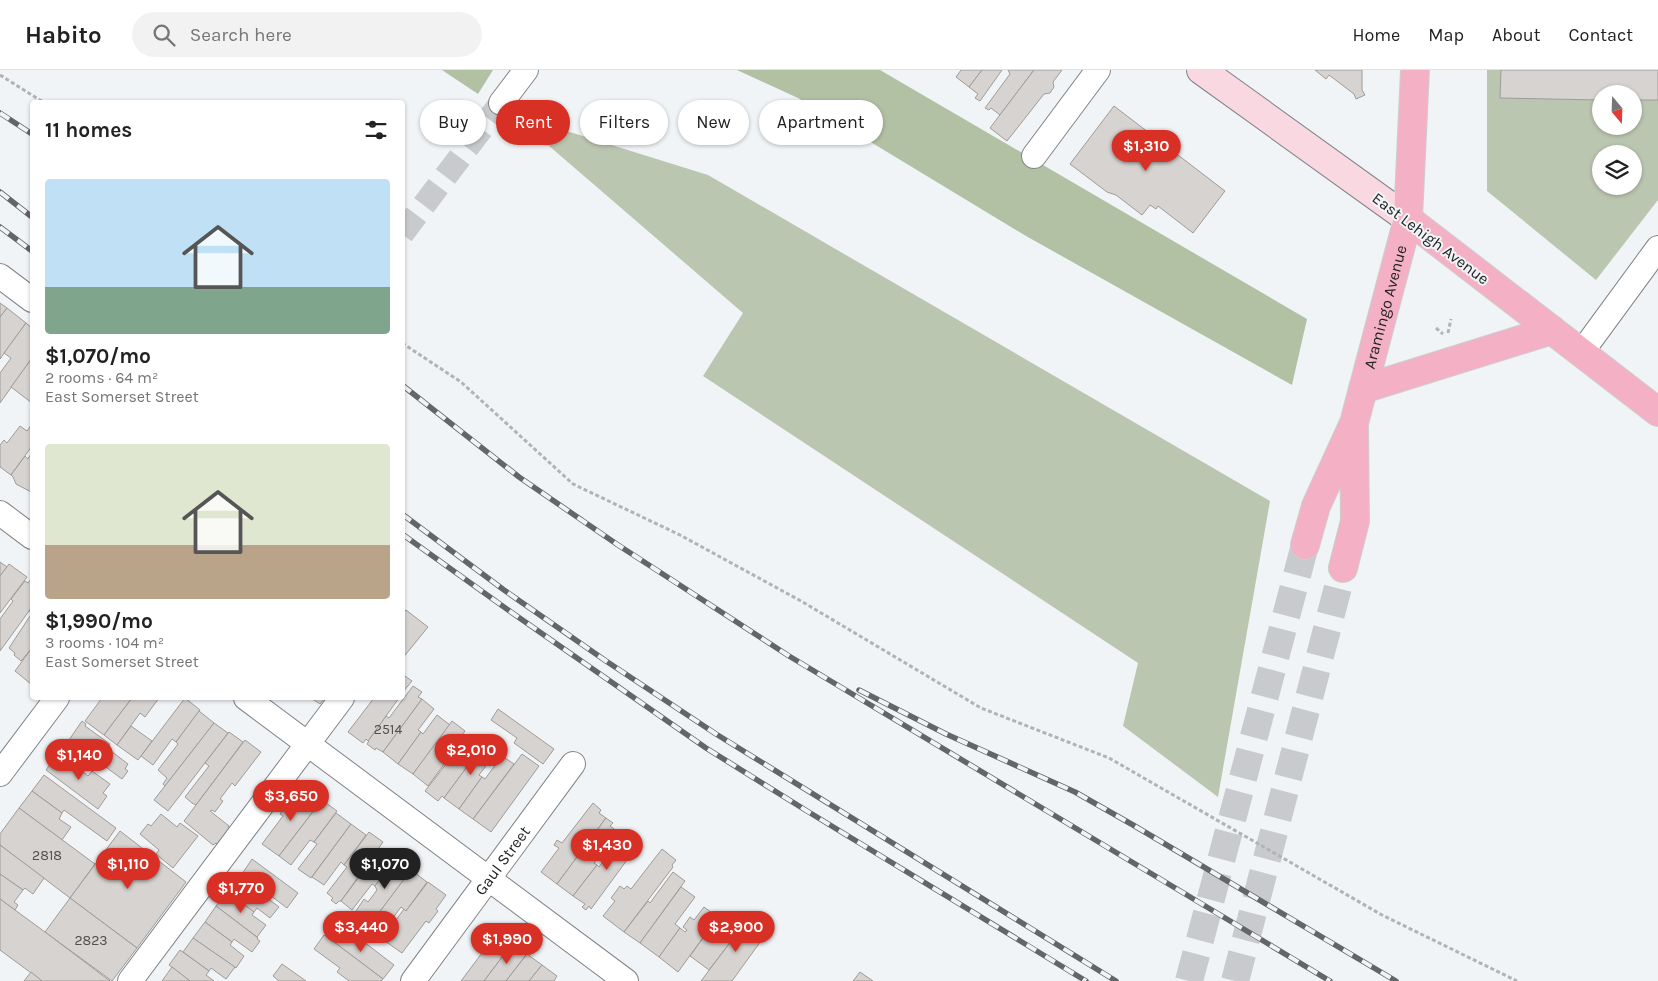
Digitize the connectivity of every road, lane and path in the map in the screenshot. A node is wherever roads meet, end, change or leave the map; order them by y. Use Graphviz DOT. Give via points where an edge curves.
graph roads {
  1 [pos="526,70"];
  2 [pos="1098,70"];
  3 [pos="1201,70"];
  4 [pos="1416,70"];
  5 [pos="0,75"];
  6 [pos="40,100"];
  7 [pos="503,100"];
  8 [pos="1034,156"];
  9 [pos="1408,219"];
  10 [pos="1658,248"];
  11 [pos="0,276"];
  12 [pos="30,298"];
  13 [pos="1552,330"];
  14 [pos="405,345"];
  15 [pos="1581,353"];
  16 [pos="1363,389"];
  17 [pos="1658,412"];
  18 [pos="1354,423"];
  19 [pos="0,513"];
  20 [pos="30,536"];
  21 [pos="1305,545"];
  22 [pos="1343,568"];
  23 [pos="56,700"];
  24 [pos="249,700"];
  25 [pos="341,700"];
  26 [pos="308,745"];
  27 [pos="573,764"];
  28 [pos="0,774"];
  29 [pos="490,879"];
  30 [pos="130,981"];
  31 [pos="413,981"];
  32 [pos="626,981"];
  33 [pos="1517,981"];
  1 -- 7 [label="street"];
  2 -- 8 [label="street"];
  3 -- 9 [label="main road, East Lehigh Avenue"];
  4 -- 9 [label="main road, Aramingo Avenue"];
  5 -- 6 [label="path"];
  9 -- 13 [label="main road, East Lehigh Avenue"];
  9 -- 16 [label="main road, Aramingo Avenue"];
  10 -- 15 [label="street"];
  11 -- 12 [label="street"];
  13 -- 15 [label="main road, East Lehigh Avenue"];
  13 -- 16 [label="main road"];
  14 -- 33 [label="path" via="461,382 574,484 723,558 981,708 1109,758 1382,915"];
  15 -- 17 [label="main road, East Lehigh Avenue"];
  16 -- 18 [label="main road, Aramingo Avenue"];
  18 -- 21 [label="main road, Aramingo Avenue" via="1316,506"];
  18 -- 22 [label="main road, Aramingo Avenue" via="1355,521"];
  19 -- 20 [label="street"];
  23 -- 28 [label="street"];
  24 -- 26 [label="street"];
  25 -- 26 [label="street"];
  26 -- 29 [label="street"];
  26 -- 30 [label="street"];
  27 -- 29 [label="street, Gaul Street"];
  29 -- 31 [label="street, Gaul Street"];
  29 -- 32 [label="street"];
}
